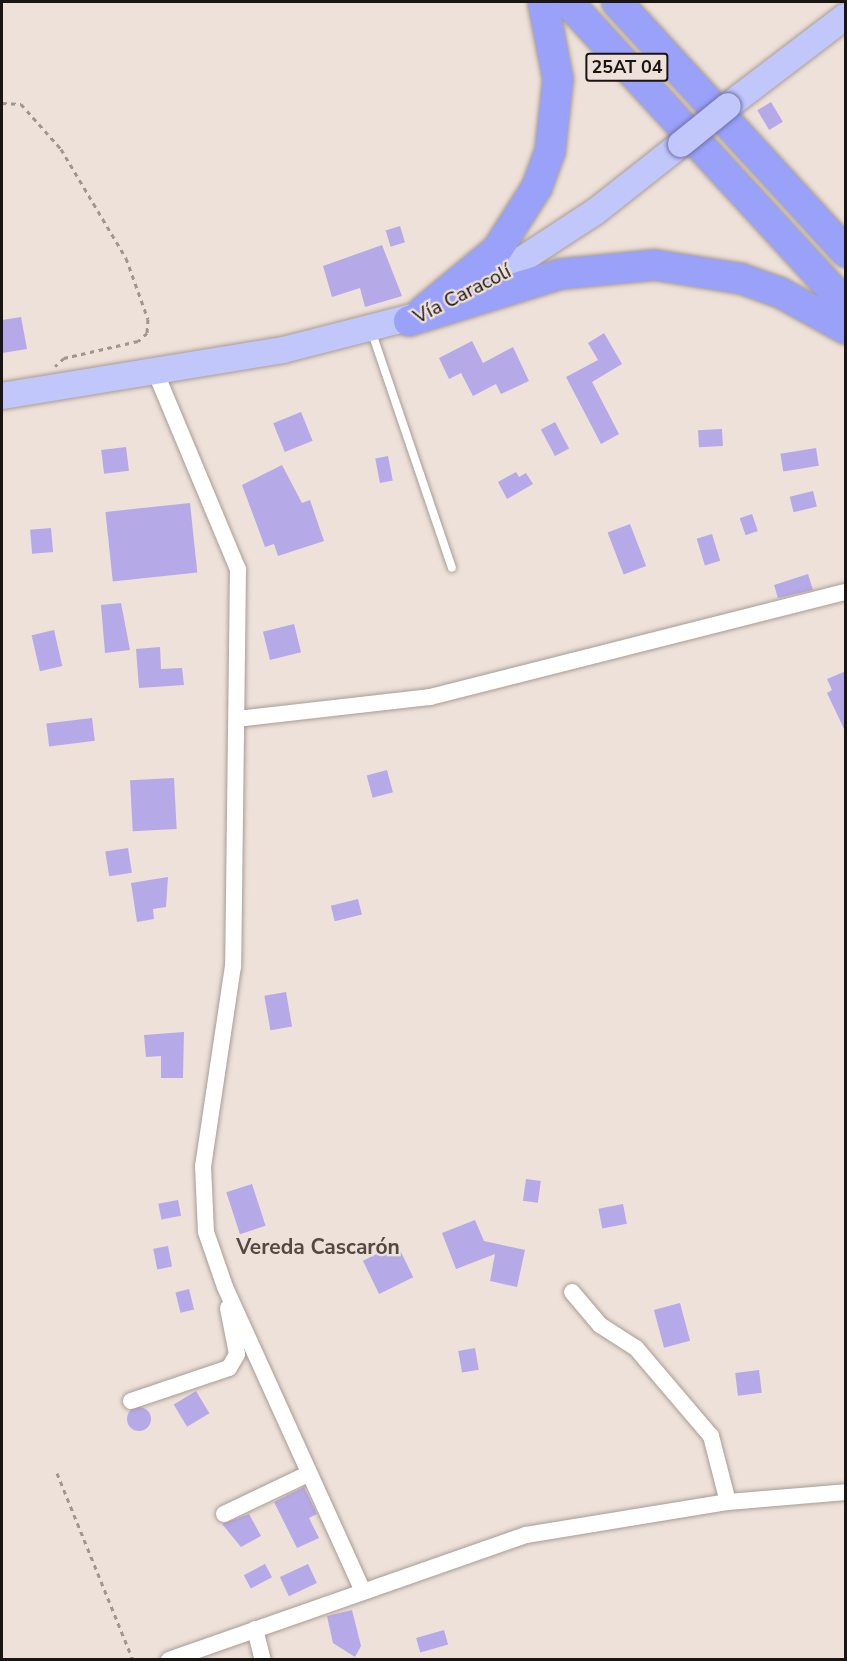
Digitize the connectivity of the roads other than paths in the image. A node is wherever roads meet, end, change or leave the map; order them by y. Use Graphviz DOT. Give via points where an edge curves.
graph roads {
  1 [pos="543,2"];
  2 [pos="568,2"];
  3 [pos="617,2"];
  4 [pos="846,16"];
  5 [pos="846,252"];
  6 [pos="846,304"];
  7 [pos="409,321"];
  8 [pos="846,329"];
  9 [pos="371,330"];
  10 [pos="155,371"];
  11 [pos="2,396"];
  12 [pos="452,568"];
  13 [pos="846,592"];
  14 [pos="237,719"];
  15 [pos="225,1287"];
  16 [pos="572,1293"];
  17 [pos="131,1401"];
  18 [pos="308,1474"];
  19 [pos="846,1492"];
  20 [pos="728,1502"];
  21 [pos="224,1514"];
  22 [pos="362,1589"];
  23 [pos="255,1629"];
  24 [pos="169,1659"];
  25 [pos="263,1659"];
  1 -- 7 [label="highway" via="558,79 550,152 537,187 497,250"];
  2 -- 6 [label="highway, 25AT 04"];
  3 -- 5 [label="highway, 25AT 04"];
  4 -- 7 [label="main road, Vía Caracolí, bridge" via="506,274"];
  7 -- 8 [label="highway" via="561,274 655,265 742,279 791,298"];
  7 -- 9 [label="main road, Vía Caracolí"];
  9 -- 10 [label="main road, Vía Caracolí"];
  9 -- 12 [label="lane"];
  10 -- 11 [label="main road, Vía Caracolí"];
  10 -- 14 [label="street" via="238,569"];
  13 -- 14 [label="street" via="430,697"];
  14 -- 15 [label="street" via="233,966 202,1197 206,1232"];
  15 -- 17 [label="street" via="235,1361"];
  15 -- 18 [label="street"];
  16 -- 20 [label="street" via="600,1325 636,1348 711,1436"];
  18 -- 21 [label="street"];
  18 -- 22 [label="street"];
  19 -- 20 [label="street"];
  20 -- 22 [label="street" via="526,1535"];
  22 -- 23 [label="street"];
  23 -- 24 [label="street"];
  23 -- 25 [label="street"];
}
